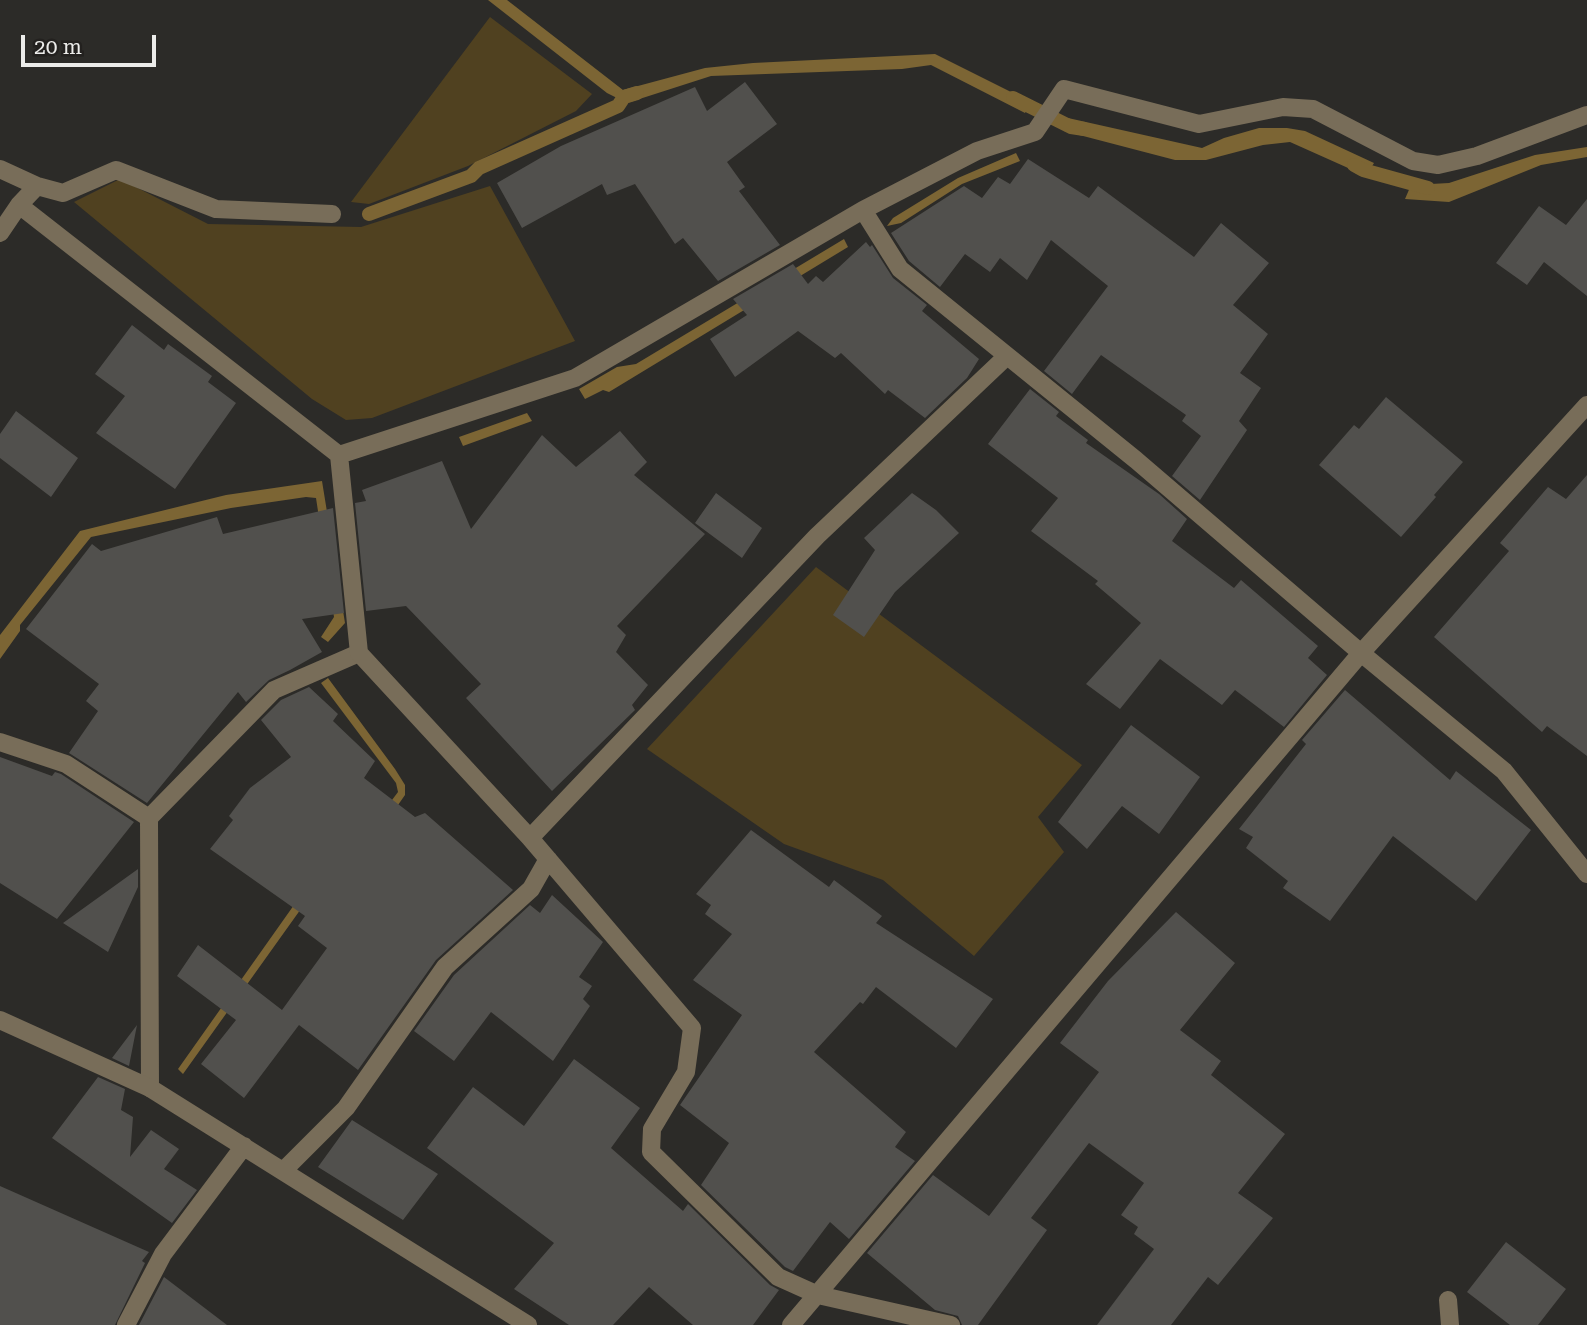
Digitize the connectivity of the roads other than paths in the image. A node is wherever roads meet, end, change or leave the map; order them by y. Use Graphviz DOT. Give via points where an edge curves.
graph roads {
  1 [pos="1587,115"];
  2 [pos="0,169"];
  3 [pos="37,186"];
  4 [pos="19,205"];
  5 [pos="863,210"];
  6 [pos="332,215"];
  7 [pos="0,233"];
  8 [pos="1007,356"];
  9 [pos="1587,405"];
  10 [pos="339,455"];
  11 [pos="359,653"];
  12 [pos="1361,653"];
  13 [pos="0,742"];
  14 [pos="149,818"];
  15 [pos="530,838"];
  16 [pos="548,859"];
  17 [pos="1587,874"];
  18 [pos="0,1020"];
  19 [pos="150,1088"];
  20 [pos="244,1146"];
  21 [pos="283,1171"];
  22 [pos="818,1295"];
  23 [pos="1448,1300"];
  24 [pos="126,1325"];
  25 [pos="528,1325"];
  26 [pos="791,1325"];
  27 [pos="951,1325"];
  28 [pos="1450,1325"];
  1 -- 5 [label="street" via="1477,156 1437,164 1413,161 1313,109 1283,107 1199,124 1064,89 1035,132 977,151"];
  2 -- 3 [label="street"];
  3 -- 4 [label="street"];
  3 -- 6 [label="street" via="63,193 116,170 216,209"];
  4 -- 7 [label="street"];
  4 -- 10 [label="street"];
  5 -- 8 [label="street" via="900,269"];
  5 -- 10 [label="street" via="575,378"];
  8 -- 12 [label="street"];
  8 -- 15 [label="street" via="817,536"];
  9 -- 12 [label="street"];
  10 -- 11 [label="street"];
  11 -- 14 [label="street" via="274,690"];
  11 -- 15 [label="street"];
  12 -- 17 [label="street" via="1504,771"];
  12 -- 22 [label="street"];
  13 -- 14 [label="street" via="66,764"];
  14 -- 19 [label="street"];
  15 -- 16 [label="street"];
  16 -- 21 [label="street" via="531,889 445,967 346,1108"];
  16 -- 22 [label="street" via="692,1028 686,1072 652,1129 651,1152 778,1277"];
  18 -- 19 [label="street"];
  19 -- 20 [label="street"];
  20 -- 21 [label="street"];
  20 -- 24 [label="street" via="163,1254"];
  21 -- 25 [label="street"];
  22 -- 26 [label="street"];
  22 -- 27 [label="street"];
  23 -- 28 [label="street"];
}
